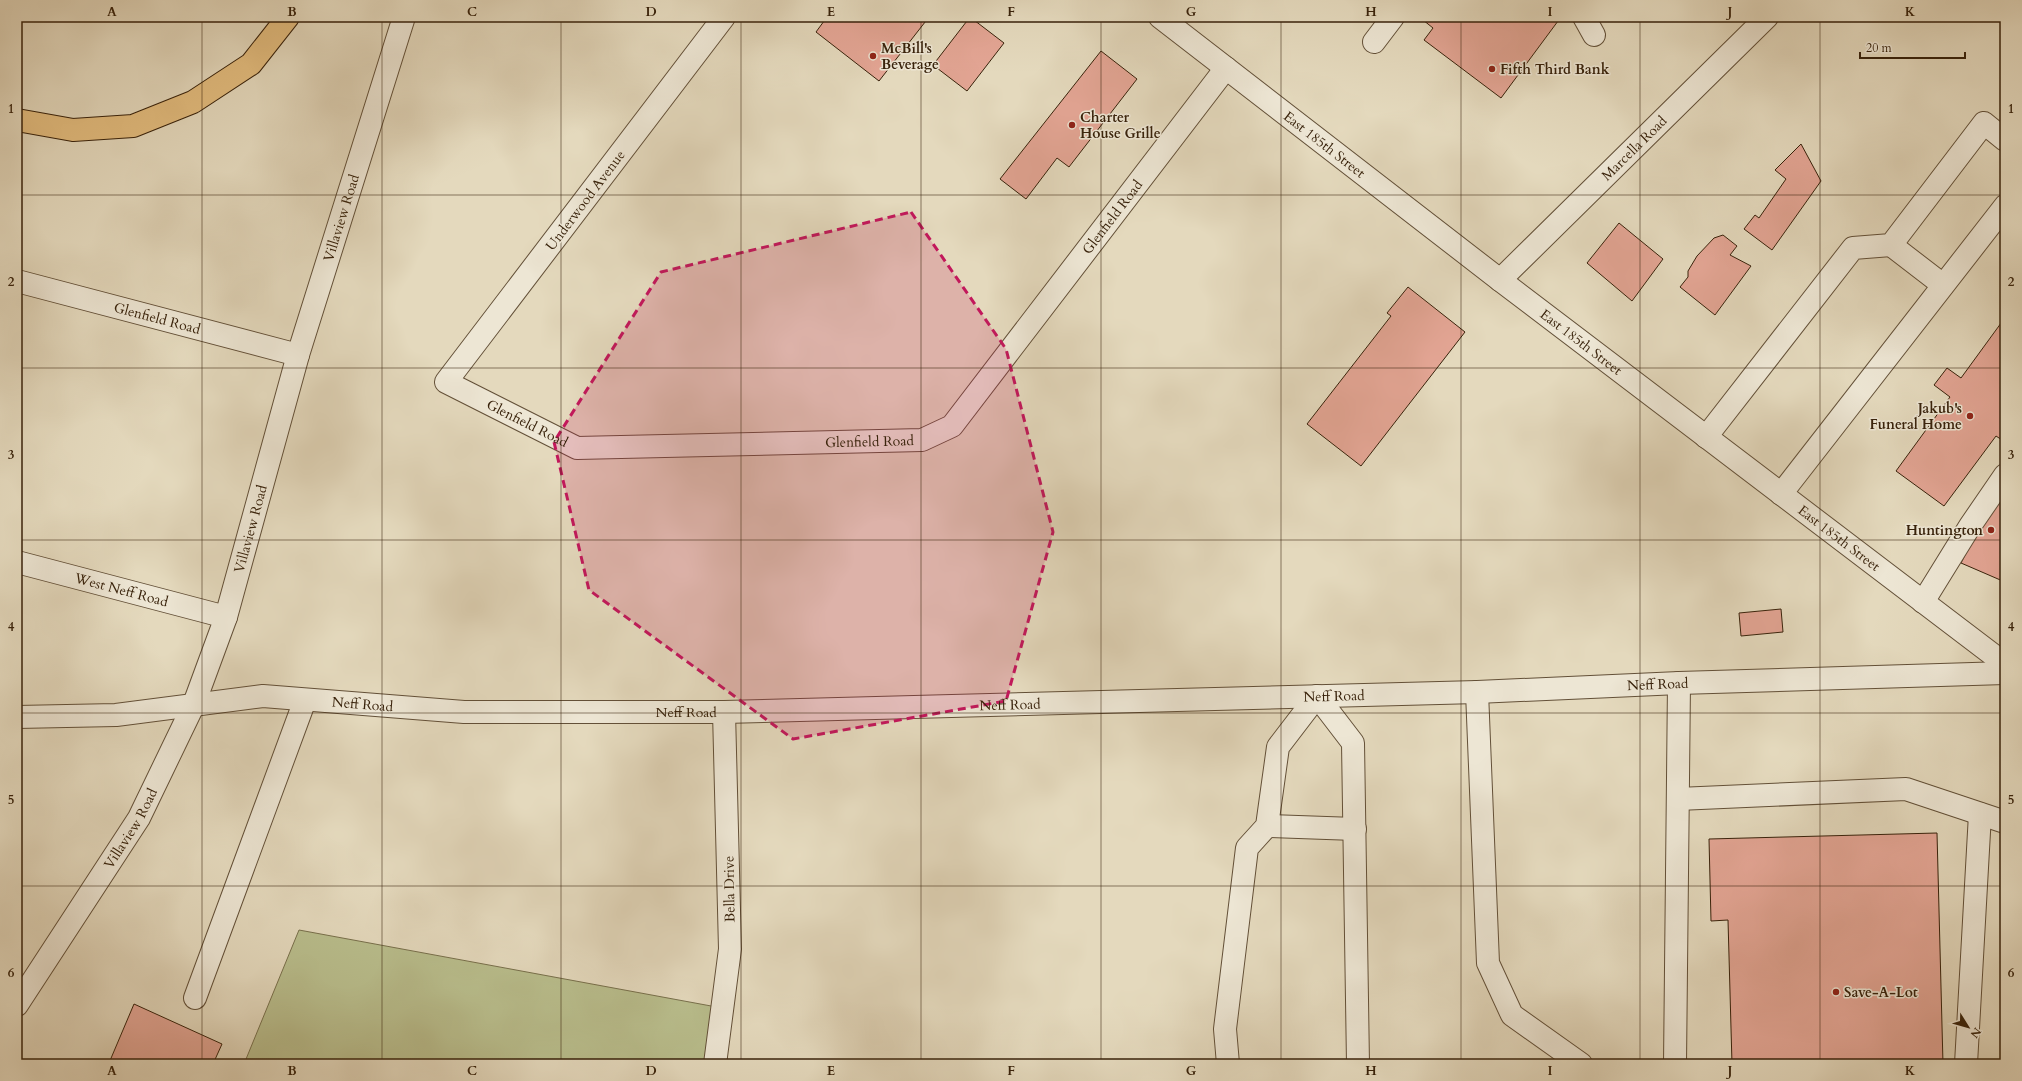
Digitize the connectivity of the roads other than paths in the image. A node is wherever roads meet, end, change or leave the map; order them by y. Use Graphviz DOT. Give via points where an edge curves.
graph roads {
  1 [pos="288,17"];
  2 [pos="404,17"];
  3 [pos="724,17"];
  4 [pos="1160,17"];
  5 [pos="1393,17"];
  6 [pos="1767,17"];
  7 [pos="1374,42"];
  8 [pos="1226,68"];
  9 [pos="17,120"];
  10 [pos="2005,140"];
  11 [pos="2005,206"];
  12 [pos="1891,245"];
  13 [pos="1500,280"];
  14 [pos="17,281"];
  15 [pos="1944,285"];
  16 [pos="298,355"];
  17 [pos="446,382"];
  18 [pos="1706,437"];
  19 [pos="2005,474"];
  20 [pos="1782,494"];
  21 [pos="17,562"];
  22 [pos="1923,602"];
  23 [pos="226,617"];
  24 [pos="2005,664"];
  25 [pos="2005,674"];
  26 [pos="1679,683"];
  27 [pos="1477,692"];
  28 [pos="1318,696"];
  29 [pos="305,700"];
  30 [pos="194,704"];
  31 [pos="724,712"];
  32 [pos="17,717"];
  33 [pos="1678,799"];
  34 [pos="1980,814"];
  35 [pos="2005,822"];
  36 [pos="1267,826"];
  37 [pos="1355,829"];
  38 [pos="195,998"];
  39 [pos="17,1005"];
  40 [pos="720,1063"];
  41 [pos="1228,1064"];
  42 [pos="1358,1064"];
  43 [pos="1581,1064"];
  44 [pos="1675,1064"];
  45 [pos="1966,1064"];
  1 -- 9 [label="highway" via="251,64 193,102 133,126 73,130"];
  2 -- 16 [label="street, Villaview Road"];
  3 -- 17 [label="street, Underwood Avenue"];
  4 -- 8 [label="street, East 185th Street"];
  5 -- 7 [label="street"];
  6 -- 13 [label="street, Marcella Road"];
  8 -- 13 [label="street, East 185th Street"];
  8 -- 17 [label="street, Glenfield Road" via="952,426 922,440 577,448"];
  10 -- 12 [label="street" via="1984,123"];
  11 -- 15 [label="street"];
  12 -- 15 [label="street"];
  12 -- 18 [label="street" via="1853,248"];
  13 -- 18 [label="street, East 185th Street"];
  14 -- 16 [label="street, Glenfield Road"];
  15 -- 20 [label="street"];
  16 -- 23 [label="street, Villaview Road"];
  18 -- 20 [label="street, East 185th Street"];
  19 -- 22 [label="street"];
  20 -- 22 [label="street, East 185th Street"];
  21 -- 23 [label="street, West Neff Road"];
  22 -- 24 [label="street, East 185th Street"];
  23 -- 30 [label="street, Villaview Road"];
  25 -- 26 [label="street, Neff Road"];
  26 -- 27 [label="street, Neff Road"];
  26 -- 33 [label="street"];
  27 -- 28 [label="street, Neff Road"];
  27 -- 43 [label="street" via="1488,963 1512,1015"];
  28 -- 31 [label="street, Neff Road"];
  28 -- 36 [label="street" via="1278,747"];
  28 -- 37 [label="street" via="1353,743"];
  29 -- 30 [label="street, Neff Road" via="263,696"];
  29 -- 31 [label="street, Neff Road" via="464,712"];
  29 -- 38 [label="street"];
  30 -- 32 [label="street, Neff Road" via="116,715"];
  30 -- 39 [label="street, Villaview Road" via="139,818"];
  31 -- 40 [label="street, Bella Drive" via="730,949"];
  33 -- 34 [label="street" via="1906,789"];
  33 -- 44 [label="street"];
  34 -- 35 [label="street"];
  34 -- 45 [label="street"];
  36 -- 37 [label="street"];
  36 -- 41 [label="street" via="1247,848 1225,1029"];
  37 -- 42 [label="street"];
}
